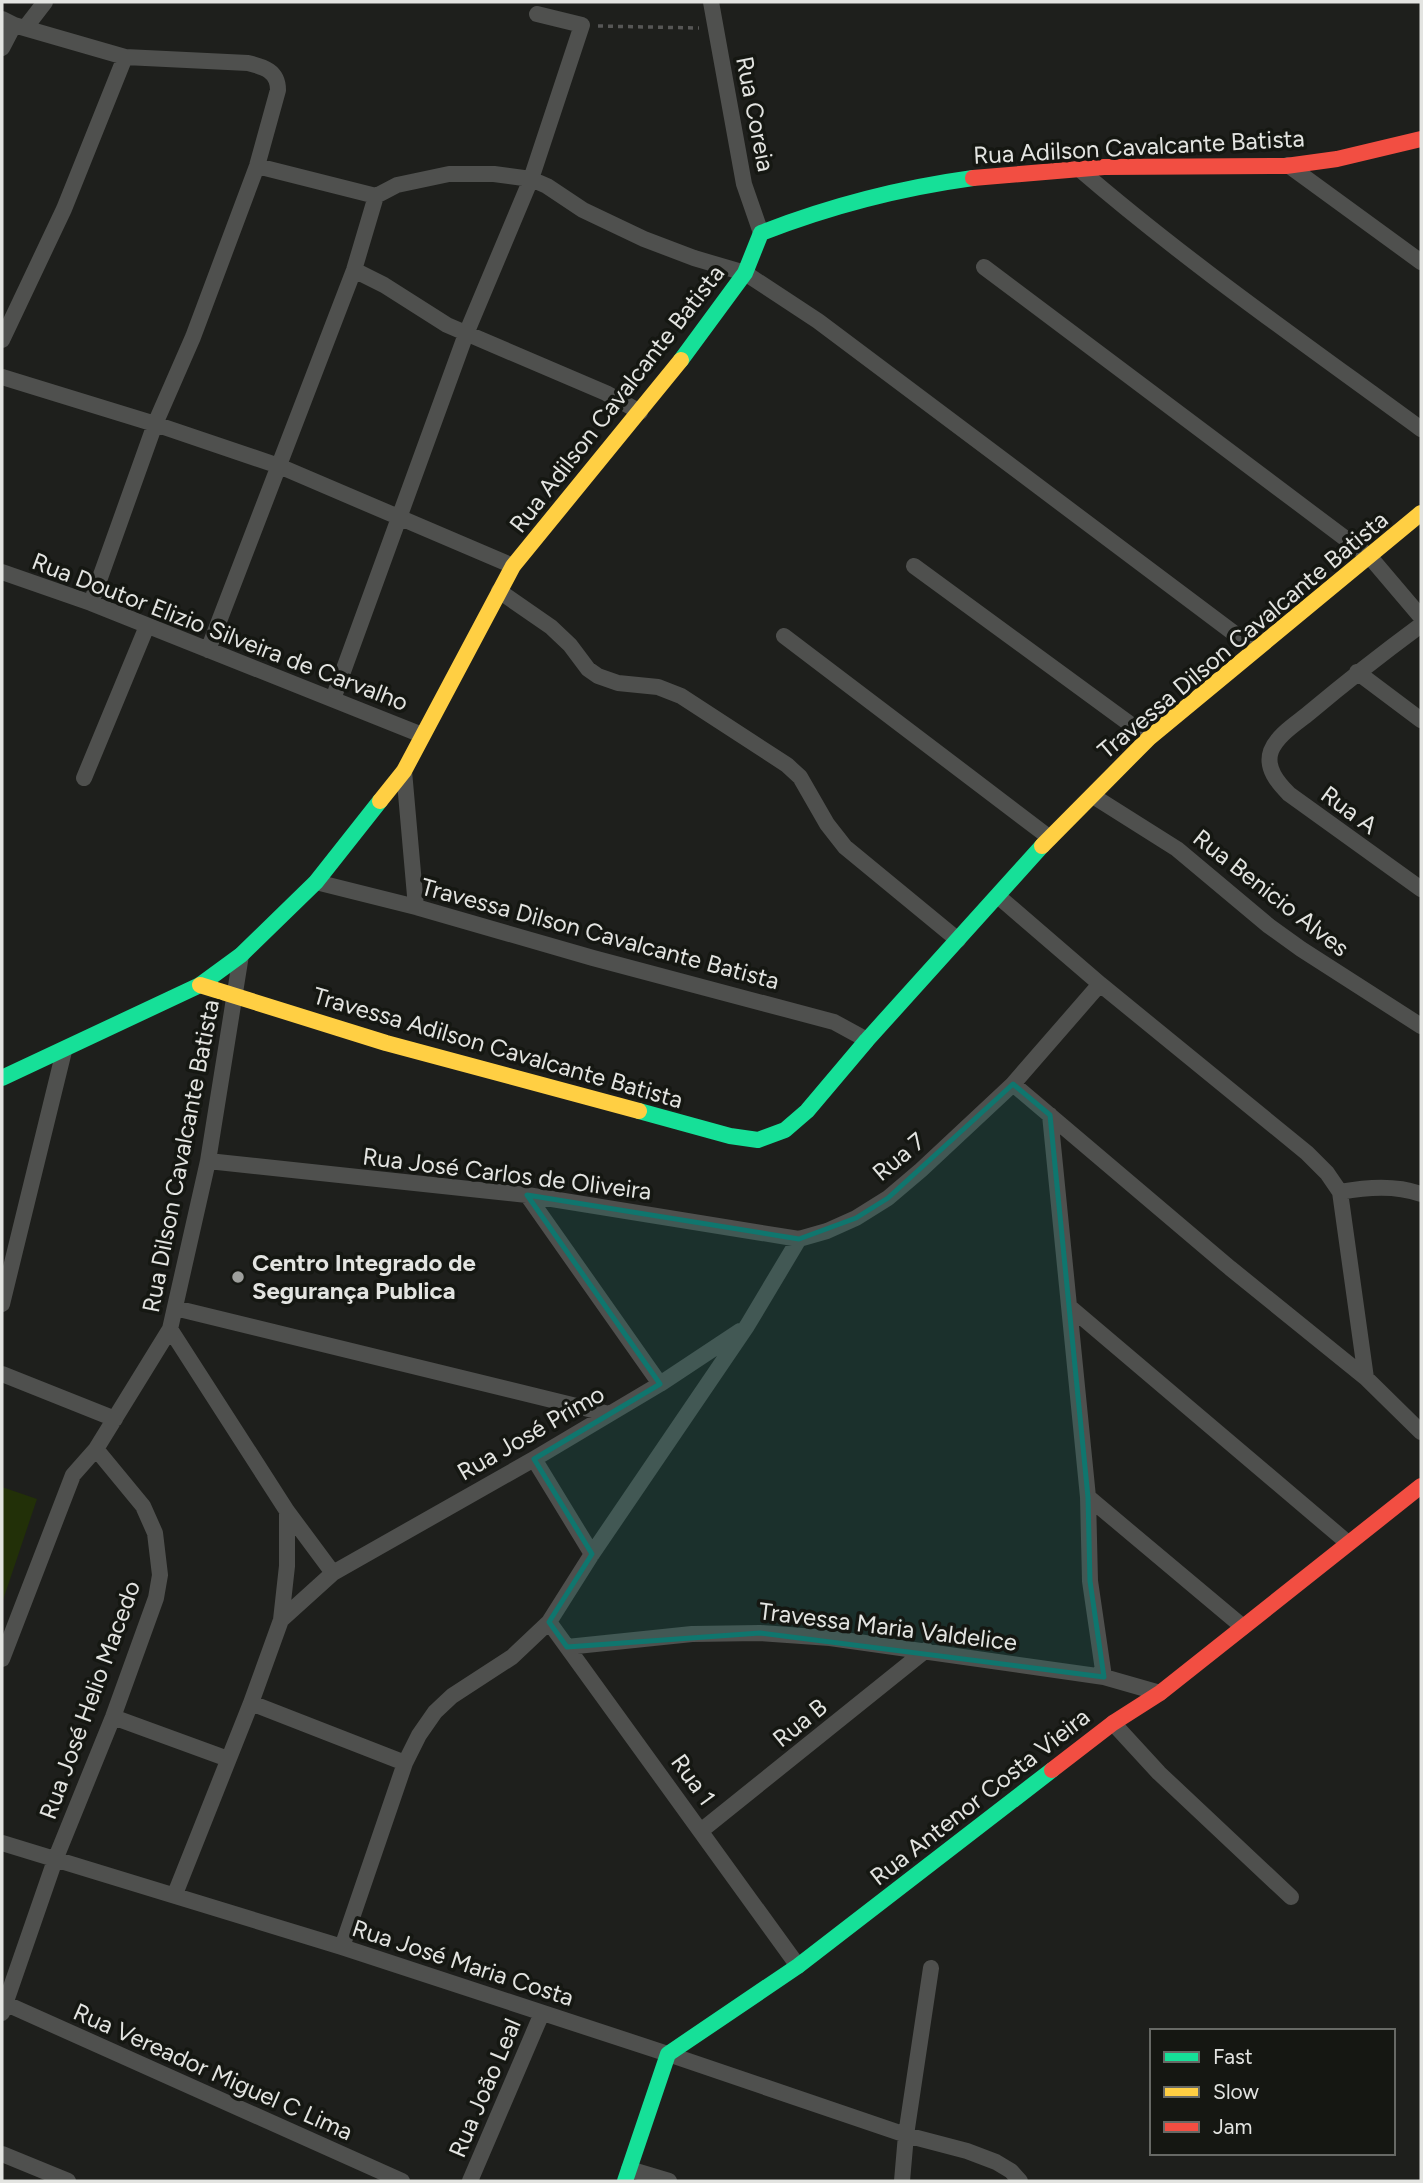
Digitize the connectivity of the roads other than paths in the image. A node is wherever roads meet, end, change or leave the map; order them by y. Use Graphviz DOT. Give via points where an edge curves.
graph roads {
  1 [pos="46,2"];
  2 [pos="711,2"];
  3 [pos="537,14"];
  4 [pos="13,24"];
  5 [pos="2,48"];
  6 [pos="125,58"];
  7 [pos="1421,139"];
  8 [pos="257,166"];
  9 [pos="1288,166"];
  10 [pos="1079,168"];
  11 [pos="531,179"];
  12 [pos="376,196"];
  13 [pos="761,233"];
  14 [pos="1421,262"];
  15 [pos="984,267"];
  16 [pos="354,270"];
  17 [pos="745,273"];
  18 [pos="466,334"];
  19 [pos="2,340"];
  20 [pos="2,377"];
  21 [pos="640,412"];
  22 [pos="155,424"];
  23 [pos="1421,429"];
  24 [pos="279,466"];
  25 [pos="1421,513"];
  26 [pos="399,518"];
  27 [pos="1370,556"];
  28 [pos="513,566"];
  29 [pos="914,566"];
  30 [pos="2,572"];
  31 [pos="499,591"];
  32 [pos="91,603"];
  33 [pos="1421,617"];
  34 [pos="1421,625"];
  35 [pos="147,626"];
  36 [pos="784,636"];
  37 [pos="1255,649"];
  38 [pos="208,650"];
  39 [pos="1357,672"];
  40 [pos="333,699"];
  41 [pos="1421,720"];
  42 [pos="422,735"];
  43 [pos="1149,738"];
  44 [pos="404,771"];
  45 [pos="84,778"];
  46 [pos="1093,796"];
  47 [pos="1050,838"];
  48 [pos="316,882"];
  49 [pos="1421,889"];
  50 [pos="999,897"];
  51 [pos="416,907"];
  52 [pos="958,940"];
  53 [pos="241,955"];
  54 [pos="1100,984"];
  55 [pos="200,985"];
  56 [pos="235,997"];
  57 [pos="1421,1026"];
  58 [pos="867,1040"];
  59 [pos="64,1051"];
  60 [pos="2,1078"];
  61 [pos="1013,1084"];
  62 [pos="1051,1115"];
  63 [pos="785,1130"];
  64 [pos="208,1161"];
  65 [pos="1340,1192"];
  66 [pos="1421,1194"];
  67 [pos="527,1195"];
  68 [pos="799,1239"];
  69 [pos="2,1304"];
  70 [pos="174,1308"];
  71 [pos="1071,1308"];
  72 [pos="747,1326"];
  73 [pos="170,1329"];
  74 [pos="2,1374"];
  75 [pos="1366,1378"];
  76 [pos="660,1384"];
  77 [pos="609,1414"];
  78 [pos="115,1419"];
  79 [pos="1421,1432"];
  80 [pos="96,1449"];
  81 [pos="534,1459"];
  82 [pos="1421,1486"];
  83 [pos="1088,1497"];
  84 [pos="287,1511"];
  85 [pos="1348,1543"];
  86 [pos="592,1554"];
  87 [pos="333,1573"];
  88 [pos="281,1620"];
  89 [pos="549,1622"];
  90 [pos="1243,1627"];
  91 [pos="567,1647"];
  92 [pos="926,1650"];
  93 [pos="2,1659"];
  94 [pos="1104,1678"];
  95 [pos="1160,1693"];
  96 [pos="251,1703"];
  97 [pos="113,1717"];
  98 [pos="1113,1723"];
  99 [pos="228,1759"];
  100 [pos="405,1763"];
  101 [pos="702,1830"];
  102 [pos="2,1843"];
  103 [pos="55,1860"];
  104 [pos="175,1894"];
  105 [pos="1291,1897"];
  106 [pos="342,1947"];
  107 [pos="798,1966"];
  108 [pos="931,1968"];
  109 [pos="3,2006"];
  110 [pos="542,2013"];
  111 [pos="668,2054"];
  112 [pos="906,2135"];
  113 [pos="2,2154"];
  114 [pos="627,2175"];
  115 [pos="68,2181"];
  116 [pos="402,2181"];
  117 [pos="470,2181"];
  118 [pos="669,2181"];
  119 [pos="902,2181"];
  120 [pos="1020,2181"];
  1 -- 4 [label="street"];
  2 -- 13 [label="street, Rua Coreia" via="744,184"];
  3 -- 11 [label="street" via="582,25"];
  4 -- 5 [label="street"];
  4 -- 6 [label="street"];
  6 -- 8 [label="street" via="248,63 274,74 278,90"];
  6 -- 19 [label="street" via="65,209"];
  7 -- 9 [label="street, Rua Adilson Cavalcante Batista"];
  8 -- 12 [label="street"];
  8 -- 22 [label="street"];
  9 -- 10 [label="street, Rua Adilson Cavalcante Batista"];
  9 -- 14 [label="street"];
  10 -- 13 [label="street, Rua Adilson Cavalcante Batista" via="926,184 827,209"];
  10 -- 23 [label="street" via="1138,220 1269,320"];
  11 -- 12 [label="street" via="449,174 397,185"];
  11 -- 17 [label="street" via="644,239"];
  11 -- 18 [label="street"];
  12 -- 16 [label="street"];
  13 -- 17 [label="street, Rua Adilson Cavalcante Batista"];
  15 -- 27 [label="street"];
  16 -- 18 [label="street"];
  16 -- 24 [label="street"];
  17 -- 21 [label="street, Rua Adilson Cavalcante Batista"];
  17 -- 37 [label="street" via="818,321"];
  18 -- 21 [label="street"];
  18 -- 26 [label="street"];
  20 -- 22 [label="street"];
  21 -- 28 [label="street, Rua Adilson Cavalcante Batista"];
  22 -- 24 [label="street"];
  22 -- 32 [label="street"];
  24 -- 26 [label="street"];
  24 -- 38 [label="street"];
  25 -- 27 [label="street, Travessa Dilson Cavalcante Batista"];
  26 -- 28 [label="street"];
  26 -- 40 [label="street"];
  27 -- 33 [label="street"];
  27 -- 37 [label="street, Travessa Dilson Cavalcante Batista"];
  28 -- 31 [label="street, Rua Adilson Cavalcante Batista"];
  29 -- 43 [label="street"];
  30 -- 32 [label="street, Rua Doutor Elizio Silveira de Carvalho"];
  31 -- 42 [label="street, Rua Adilson Cavalcante Batista"];
  31 -- 52 [label="street" via="551,627 598,676 681,696 787,765 800,777 845,847"];
  32 -- 35 [label="street, Rua Doutor Elizio Silveira de Carvalho"];
  34 -- 39 [label="street"];
  35 -- 38 [label="street, Rua Doutor Elizio Silveira de Carvalho"];
  35 -- 45 [label="street"];
  36 -- 47 [label="street"];
  37 -- 43 [label="street, Travessa Dilson Cavalcante Batista"];
  38 -- 40 [label="street, Rua Doutor Elizio Silveira de Carvalho"];
  39 -- 41 [label="street"];
  39 -- 49 [label="street, Rua A" via="1281,738 1270,753 1273,775 1289,794"];
  40 -- 42 [label="street, Rua Doutor Elizio Silveira de Carvalho"];
  42 -- 44 [label="street, Rua Adilson Cavalcante Batista"];
  43 -- 46 [label="street, Travessa Dilson Cavalcante Batista"];
  44 -- 48 [label="street, Rua Adilson Cavalcante Batista"];
  44 -- 51 [label="street"];
  46 -- 47 [label="street, Travessa Dilson Cavalcante Batista"];
  46 -- 57 [label="street, Rua Benicio Alves" via="1177,849 1301,949"];
  47 -- 50 [label="street, Travessa Dilson Cavalcante Batista"];
  48 -- 51 [label="street, Travessa Dilson Cavalcante Batista"];
  48 -- 53 [label="street, Rua Adilson Cavalcante Batista"];
  50 -- 52 [label="street, Travessa Dilson Cavalcante Batista"];
  50 -- 54 [label="street"];
  51 -- 58 [label="street, Travessa Dilson Cavalcante Batista" via="834,1022"];
  52 -- 58 [label="street, Travessa Dilson Cavalcante Batista"];
  53 -- 55 [label="street, Rua Adilson Cavalcante Batista"];
  53 -- 56 [label="street, Rua Dilson Cavalcante Batista"];
  54 -- 61 [label="street, Rua 7"];
  54 -- 65 [label="street" via="1307,1153"];
  55 -- 56 [label="street, Travessa Adilson Cavalcante Batista"];
  55 -- 59 [label="street, Rua Adilson Cavalcante Batista"];
  56 -- 63 [label="street, Travessa Adilson Cavalcante Batista" via="730,1136 758,1140"];
  56 -- 64 [label="street, Rua Dilson Cavalcante Batista"];
  58 -- 63 [label="street, Travessa Dilson Cavalcante Batista"];
  59 -- 60 [label="street, Rua Adilson Cavalcante Batista"];
  59 -- 69 [label="street"];
  61 -- 62 [label="street"];
  61 -- 68 [label="street, Rua 7" via="888,1198 856,1218"];
  62 -- 71 [label="street"];
  62 -- 75 [label="street"];
  64 -- 67 [label="street, Rua José Carlos de Oliveira"];
  64 -- 70 [label="street, Rua Dilson Cavalcante Batista"];
  65 -- 66 [label="street" via="1396,1188"];
  65 -- 75 [label="street"];
  67 -- 68 [label="street, Rua José Carlos de Oliveira"];
  67 -- 76 [label="street"];
  68 -- 72 [label="street"];
  70 -- 73 [label="street, Rua Dilson Cavalcante Batista"];
  70 -- 77 [label="street"];
  71 -- 83 [label="street"];
  71 -- 85 [label="street"];
  72 -- 76 [label="street, Rua José Primo"];
  72 -- 86 [label="street"];
  73 -- 78 [label="street, Rua Dilson Cavalcante Batista"];
  73 -- 84 [label="street"];
  74 -- 78 [label="street"];
  75 -- 79 [label="street"];
  76 -- 77 [label="street, Rua José Primo"];
  77 -- 81 [label="street, Rua José Primo"];
  78 -- 80 [label="street, Rua Dilson Cavalcante Batista"];
  80 -- 93 [label="street, Rua Dilson Cavalcante Batista" via="73,1475"];
  80 -- 97 [label="street, Rua José Helio Macedo" via="143,1506 159,1554 156,1598"];
  81 -- 86 [label="street"];
  81 -- 87 [label="street, Rua José Primo"];
  82 -- 85 [label="street, Rua Antenor Costa Vieira"];
  83 -- 90 [label="street"];
  83 -- 94 [label="street" via="1090,1581"];
  84 -- 87 [label="street"];
  84 -- 88 [label="street"];
  85 -- 90 [label="street, Rua Antenor Costa Vieira"];
  86 -- 89 [label="street"];
  87 -- 88 [label="street, Rua José Primo"];
  88 -- 96 [label="street"];
  89 -- 91 [label="street, Rua 1"];
  89 -- 100 [label="street" via="512,1657 435,1712"];
  90 -- 95 [label="street, Rua Antenor Costa Vieira"];
  91 -- 92 [label="street, Travessa Maria Valdelice" via="692,1634 760,1633"];
  91 -- 101 [label="street, Rua 1"];
  92 -- 94 [label="street, Travessa Maria Valdelice"];
  92 -- 101 [label="street, Rua B"];
  94 -- 95 [label="street, Travessa Maria Valdelice"];
  95 -- 98 [label="street, Rua Antenor Costa Vieira"];
  96 -- 99 [label="street"];
  96 -- 100 [label="street"];
  97 -- 99 [label="street"];
  97 -- 103 [label="street, Rua José Helio Macedo"];
  98 -- 105 [label="street" via="1159,1773"];
  98 -- 107 [label="street, Rua Antenor Costa Vieira"];
  99 -- 104 [label="street"];
  100 -- 106 [label="street"];
  101 -- 107 [label="street, Rua 1"];
  102 -- 103 [label="street, Rua José Maria Costa"];
  103 -- 104 [label="street, Rua José Maria Costa"];
  103 -- 109 [label="street, Rua José Helio Macedo"];
  104 -- 106 [label="street, Rua José Maria Costa"];
  106 -- 110 [label="street, Rua José Maria Costa"];
  107 -- 111 [label="street, Rua Antenor Costa Vieira"];
  108 -- 112 [label="street"];
  109 -- 116 [label="street, Rua Vereador Miguel C Lima"];
  110 -- 111 [label="street, Rua José Maria Costa"];
  110 -- 117 [label="street, Rua João Leal"];
  111 -- 112 [label="street, Rua José Maria Costa"];
  111 -- 114 [label="street"];
  112 -- 119 [label="street"];
  112 -- 120 [label="street, Rua José Maria Costa" via="996,2162"];
  113 -- 115 [label="street"];
  114 -- 118 [label="street"];
}
